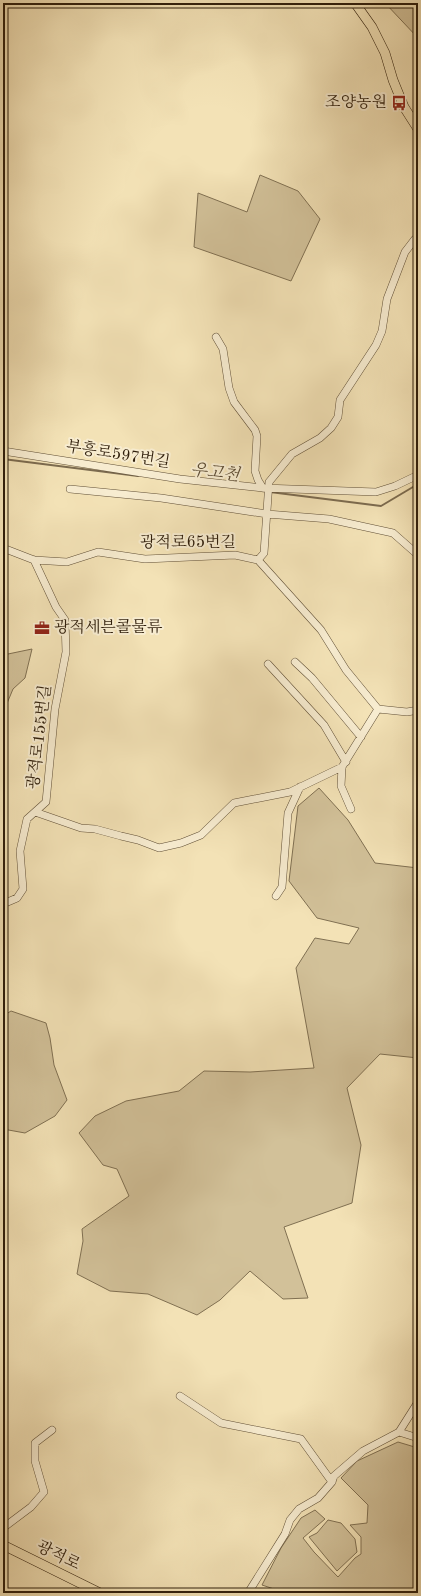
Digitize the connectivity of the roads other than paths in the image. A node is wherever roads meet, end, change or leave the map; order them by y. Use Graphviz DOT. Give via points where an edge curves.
graph roads {
  1 [pos="355,3"];
  2 [pos="418,130"];
  3 [pos="418,238"];
  4 [pos="216,337"];
  5 [pos="3,451"];
  6 [pos="418,475"];
  7 [pos="70,489"];
  8 [pos="267,489"];
  9 [pos="267,512"];
  10 [pos="3,548"];
  11 [pos="418,555"];
  12 [pos="34,560"];
  13 [pos="258,560"];
  14 [pos="295,662"];
  15 [pos="268,664"];
  16 [pos="378,709"];
  17 [pos="418,710"];
  18 [pos="361,736"];
  19 [pos="344,764"];
  20 [pos="300,787"];
  21 [pos="351,809"];
  22 [pos="35,812"];
  23 [pos="276,896"];
  24 [pos="3,904"];
  25 [pos="180,1396"];
  26 [pos="418,1402"];
  27 [pos="52,1430"];
  28 [pos="398,1432"];
  29 [pos="418,1438"];
  30 [pos="332,1482"];
  31 [pos="3,1528"];
  32 [pos="3,1545"];
  33 [pos="100,1593"];
  34 [pos="248,1593"];
  1 -- 2 [label="main road" via="372,27 385,53 401,100"];
  3 -- 8 [label="street" via="405,252 387,299 382,331 340,400 338,418 320,438 292,454 269,482"];
  4 -- 8 [label="street" via="222,349 234,402 255,430 255,471 258,480"];
  5 -- 8 [label="street, 부흥로597번길" via="180,479"];
  6 -- 8 [label="street, 부흥로597번길" via="376,492"];
  7 -- 9 [label="street"];
  8 -- 9 [label="street"];
  9 -- 11 [label="street" via="329,519 392,533"];
  9 -- 13 [label="street" via="264,553"];
  10 -- 12 [label="street, 광적로65번길"];
  12 -- 13 [label="street, 광적로65번길" via="67,562 98,552 145,559 235,555"];
  12 -- 22 [label="street, 광적로155번길" via="56,607 65,620 66,652 55,709 46,802"];
  13 -- 16 [label="street, 광적로65번길" via="321,630 346,670"];
  14 -- 18 [label="street" via="312,678"];
  15 -- 19 [label="street" via="324,725"];
  16 -- 17 [label="street" via="407,712"];
  16 -- 18 [label="street"];
  18 -- 19 [label="street"];
  19 -- 20 [label="street"];
  19 -- 21 [label="street" via="341,786"];
  20 -- 22 [label="street" via="290,792 234,803 202,835 159,848 138,840 82,828"];
  20 -- 23 [label="street" via="288,813 282,887"];
  22 -- 24 [label="street, 광적로155번길" via="27,819 20,851 23,889 17,898"];
  25 -- 30 [label="street" via="221,1423 300,1439"];
  26 -- 28 [label="street"];
  27 -- 31 [label="street" via="35,1443 35,1461 44,1492 31,1507"];
  28 -- 29 [label="street"];
  28 -- 30 [label="street" via="363,1451 334,1476"];
  30 -- 34 [label="street" via="318,1498 299,1509 290,1520 285,1534"];
  32 -- 33 [label="main road, 광적로"];
}
